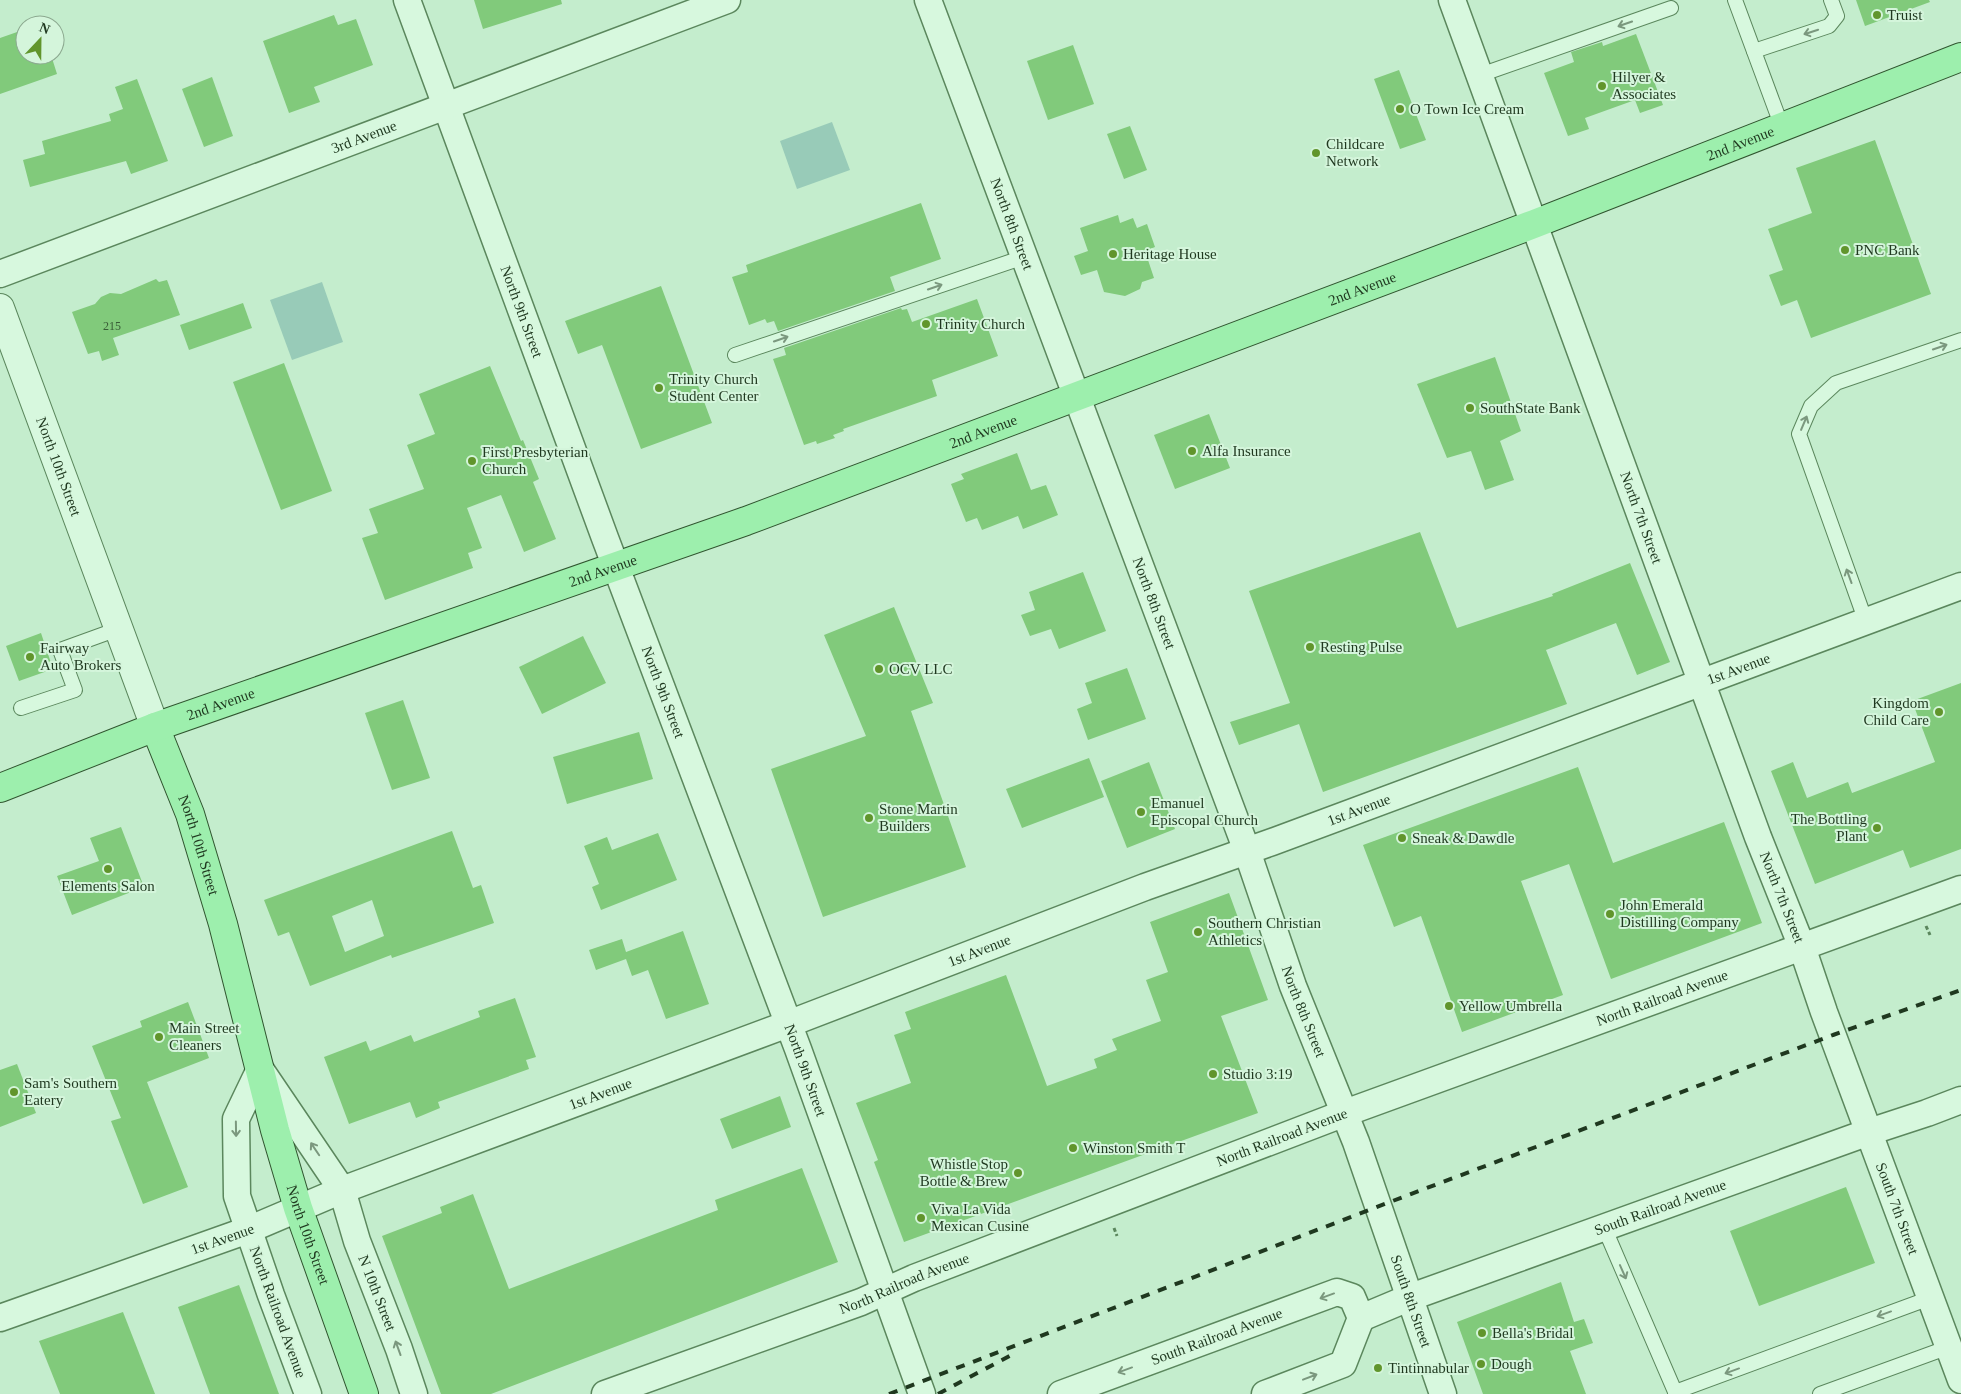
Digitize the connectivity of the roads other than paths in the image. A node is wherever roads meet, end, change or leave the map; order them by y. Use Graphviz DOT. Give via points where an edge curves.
graph roads {
  1 [pos="407,0"];
  2 [pos="727,0"];
  3 [pos="928,0"];
  4 [pos="1452,0"];
  5 [pos="1735,0"];
  6 [pos="1831,0"];
  7 [pos="1670,8"];
  8 [pos="1754,51"];
  9 [pos="1961,57"];
  10 [pos="1480,75"];
  11 [pos="445,106"];
  12 [pos="1782,127"];
  13 [pos="1534,224"];
  14 [pos="1024,257"];
  15 [pos="0,274"];
  16 [pos="0,308"];
  17 [pos="1961,340"];
  18 [pos="735,355"];
  19 [pos="1076,396"];
  20 [pos="616,567"];
  21 [pos="1961,586"];
  22 [pos="1866,622"];
  23 [pos="118,629"];
  24 [pos="1702,682"];
  25 [pos="21,708"];
  26 [pos="155,727"];
  27 [pos="2,782"];
  28 [pos="1247,851"];
  29 [pos="1961,889"];
  30 [pos="1802,947"];
  31 [pos="788,1024"];
  32 [pos="1833,1035"];
  33 [pos="260,1069"];
  34 [pos="1961,1100"];
  35 [pos="1345,1113"];
  36 [pos="1869,1132"];
  37 [pos="342,1190"];
  38 [pos="1378,1206"];
  39 [pos="298,1208"];
  40 [pos="1604,1227"];
  41 [pos="248,1230"];
  42 [pos="886,1291"];
  43 [pos="1411,1297"];
  44 [pos="1930,1298"];
  45 [pos="0,1318"];
  46 [pos="1361,1318"];
  47 [pos="1948,1346"];
  48 [pos="1961,1380"];
  49 [pos="921,1389"];
  50 [pos="1676,1393"];
  51 [pos="308,1394"];
  52 [pos="364,1394"];
  53 [pos="414,1394"];
  54 [pos="605,1394"];
  55 [pos="1061,1394"];
  56 [pos="1265,1394"];
  57 [pos="1443,1394"];
  58 [pos="1820,1394"];
  1 -- 11 [label="street, North 9th Street"];
  2 -- 11 [label="street, 3rd Avenue"];
  3 -- 14 [label="street, North 8th Street"];
  4 -- 10 [label="street, North 7th Street"];
  5 -- 8 [label="lane"];
  6 -- 8 [label="lane, one-way" via="1837,16 1829,26"];
  7 -- 10 [label="lane, one-way"];
  8 -- 12 [label="lane"];
  9 -- 12 [label="main road, 2nd Avenue"];
  10 -- 13 [label="street, North 7th Street"];
  11 -- 15 [label="street, 3rd Avenue"];
  11 -- 20 [label="street, North 9th Street"];
  12 -- 13 [label="main road, 2nd Avenue"];
  13 -- 19 [label="main road, 2nd Avenue"];
  13 -- 24 [label="street, North 7th Street"];
  18 -- 14 [label="lane, one-way"];
  14 -- 19 [label="street, North 8th Street"];
  16 -- 23 [label="street, North 10th Street"];
  22 -- 17 [label="lane, one-way" via="1799,434 1811,406 1836,383"];
  19 -- 20 [label="main road, 2nd Avenue"];
  19 -- 28 [label="street, North 8th Street"];
  20 -- 26 [label="main road, 2nd Avenue"];
  20 -- 31 [label="street, North 9th Street"];
  21 -- 22 [label="street, 1st Avenue"];
  22 -- 24 [label="street, 1st Avenue"];
  23 -- 25 [label="lane" via="60,650 74,690"];
  23 -- 26 [label="street, North 10th Street"];
  24 -- 28 [label="street, 1st Avenue"];
  24 -- 30 [label="street, North 7th Street"];
  26 -- 27 [label="main road, 2nd Avenue"];
  26 -- 33 [label="main road, North 10th Street" via="190,814 223,924"];
  28 -- 31 [label="street, 1st Avenue"];
  28 -- 35 [label="street, North 8th Street" via="1293,986"];
  29 -- 30 [label="street, North Railroad Avenue"];
  30 -- 32 [label="street, North 7th Street"];
  30 -- 35 [label="street, North Railroad Avenue"];
  31 -- 37 [label="street, 1st Avenue"];
  31 -- 42 [label="street, North 9th Street"];
  32 -- 36 [label="street, South 7th Street"];
  37 -- 33 [label="street, N 10th Street, one-way"];
  33 -- 39 [label="main road, North 10th Street"];
  33 -- 41 [label="street, North Railroad Avenue, one-way" via="236,1119 237,1196"];
  34 -- 36 [label="street, South Railroad Avenue"];
  35 -- 38 [label="street, North 8th Street"];
  35 -- 42 [label="street, North Railroad Avenue"];
  36 -- 40 [label="street, South Railroad Avenue"];
  36 -- 44 [label="street, South 7th Street"];
  37 -- 39 [label="street, 1st Avenue"];
  53 -- 37 [label="street, N 10th Street, one-way" via="357,1242"];
  38 -- 43 [label="street, South 8th Street"];
  39 -- 41 [label="street, 1st Avenue"];
  39 -- 52 [label="main road, North 10th Street"];
  40 -- 43 [label="street, South Railroad Avenue"];
  40 -- 50 [label="lane, one-way"];
  41 -- 45 [label="street, 1st Avenue"];
  41 -- 51 [label="street, North Railroad Avenue"];
  42 -- 49 [label="street, North 9th Street"];
  42 -- 54 [label="street, North Railroad Avenue"];
  43 -- 46 [label="street, South Railroad Avenue"];
  43 -- 57 [label="street, South 8th Street"];
  44 -- 47 [label="street, South 7th Street"];
  44 -- 50 [label="lane, one-way"];
  46 -- 55 [label="street, South Railroad Avenue, one-way" via="1352,1297 1337,1292"];
  56 -- 46 [label="street, one-way" via="1343,1364"];
  47 -- 48 [label="street, South 7th Street"];
  47 -- 58 [label="lane"];
}
